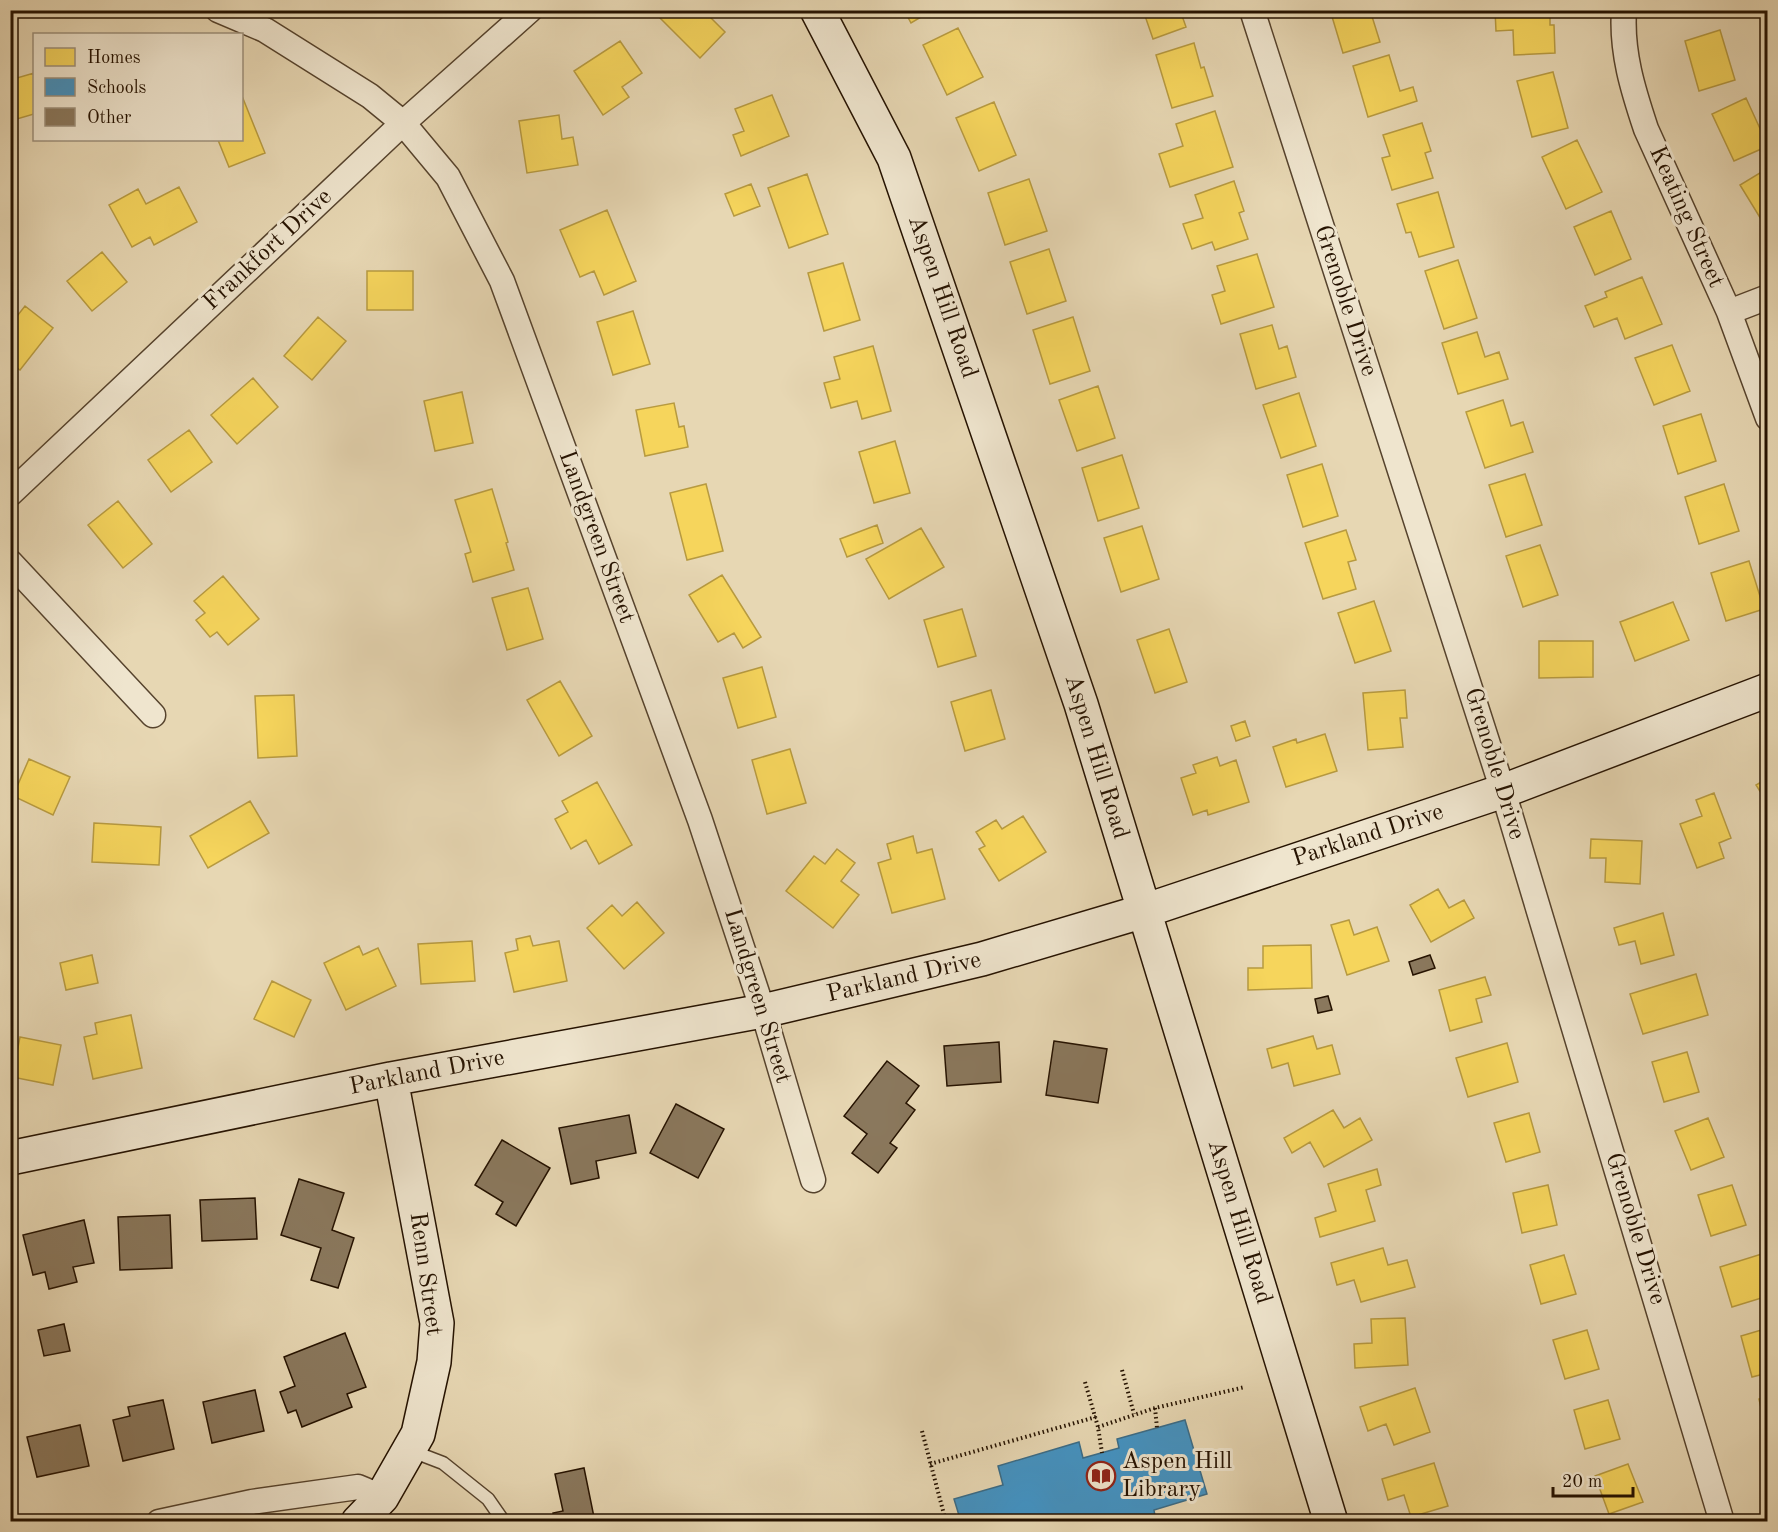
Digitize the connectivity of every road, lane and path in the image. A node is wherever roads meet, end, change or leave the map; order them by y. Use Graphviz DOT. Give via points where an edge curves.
graph roads {
  1 [pos="218,10"];
  2 [pos="530,10"];
  3 [pos="817,10"];
  4 [pos="1252,10"];
  5 [pos="1624,10"];
  6 [pos="403,123"];
  7 [pos="1767,297"];
  8 [pos="1729,312"];
  9 [pos="1767,418"];
  10 [pos="10,494"];
  11 [pos="10,562"];
  12 [pos="1767,690"];
  13 [pos="153,716"];
  14 [pos="1503,791"];
  15 [pos="1144,911"];
  16 [pos="764,1011"];
  17 [pos="391,1080"];
  18 [pos="10,1158"];
  19 [pos="813,1180"];
  20 [pos="1122,1370"];
  21 [pos="1085,1382"];
  22 [pos="1245,1386"];
  23 [pos="1155,1408"];
  24 [pos="1134,1414"];
  25 [pos="1096,1417"];
  26 [pos="1098,1427"];
  27 [pos="1157,1428"];
  28 [pos="922,1431"];
  29 [pos="408,1450"];
  30 [pos="1102,1453"];
  31 [pos="930,1464"];
  32 [pos="381,1497"];
  33 [pos="159,1521"];
  34 [pos="358,1521"];
  35 [pos="504,1521"];
  36 [pos="946,1521"];
  37 [pos="1331,1521"];
  38 [pos="1722,1521"];
  1 -- 6 [label="street, Landgreen Street" via="265,30 370,96"];
  2 -- 6 [label="street, Frankfort Drive"];
  3 -- 15 [label="street, Aspen Hill Road" via="894,158 1081,704"];
  4 -- 14 [label="street, Grenoble Drive"];
  5 -- 8 [label="street, Keating Street" via="1625,54 1642,118"];
  6 -- 10 [label="street, Frankfort Drive"];
  6 -- 16 [label="street, Landgreen Street" via="448,177 501,281 700,820"];
  7 -- 8 [label="street"];
  8 -- 9 [label="street, Keating Street"];
  11 -- 13 [label="street"];
  12 -- 14 [label="street, Parkland Drive"];
  14 -- 15 [label="street, Parkland Drive"];
  14 -- 38 [label="street, Grenoble Drive"];
  15 -- 16 [label="street, Parkland Drive" via="982,959"];
  15 -- 37 [label="street, Aspen Hill Road"];
  16 -- 17 [label="street, Parkland Drive"];
  16 -- 19 [label="street, Landgreen Street"];
  17 -- 18 [label="street, Parkland Drive"];
  17 -- 29 [label="street, Renn Street" via="437,1323 430,1382 418,1434"];
  20 -- 24 [label="path"];
  21 -- 25 [label="path"];
  22 -- 23 [label="path"];
  23 -- 24 [label="path"];
  23 -- 27 [label="path"];
  24 -- 26 [label="path"];
  25 -- 26 [label="path"];
  25 -- 31 [label="path"];
  26 -- 30 [label="path"];
  28 -- 31 [label="path"];
  29 -- 32 [label="street, Renn Street"];
  29 -- 35 [label="lane" via="443,1462 488,1499"];
  31 -- 36 [label="path"];
  32 -- 33 [label="street" via="358,1487 252,1502"];
  32 -- 34 [label="street, Renn Street"];
}
